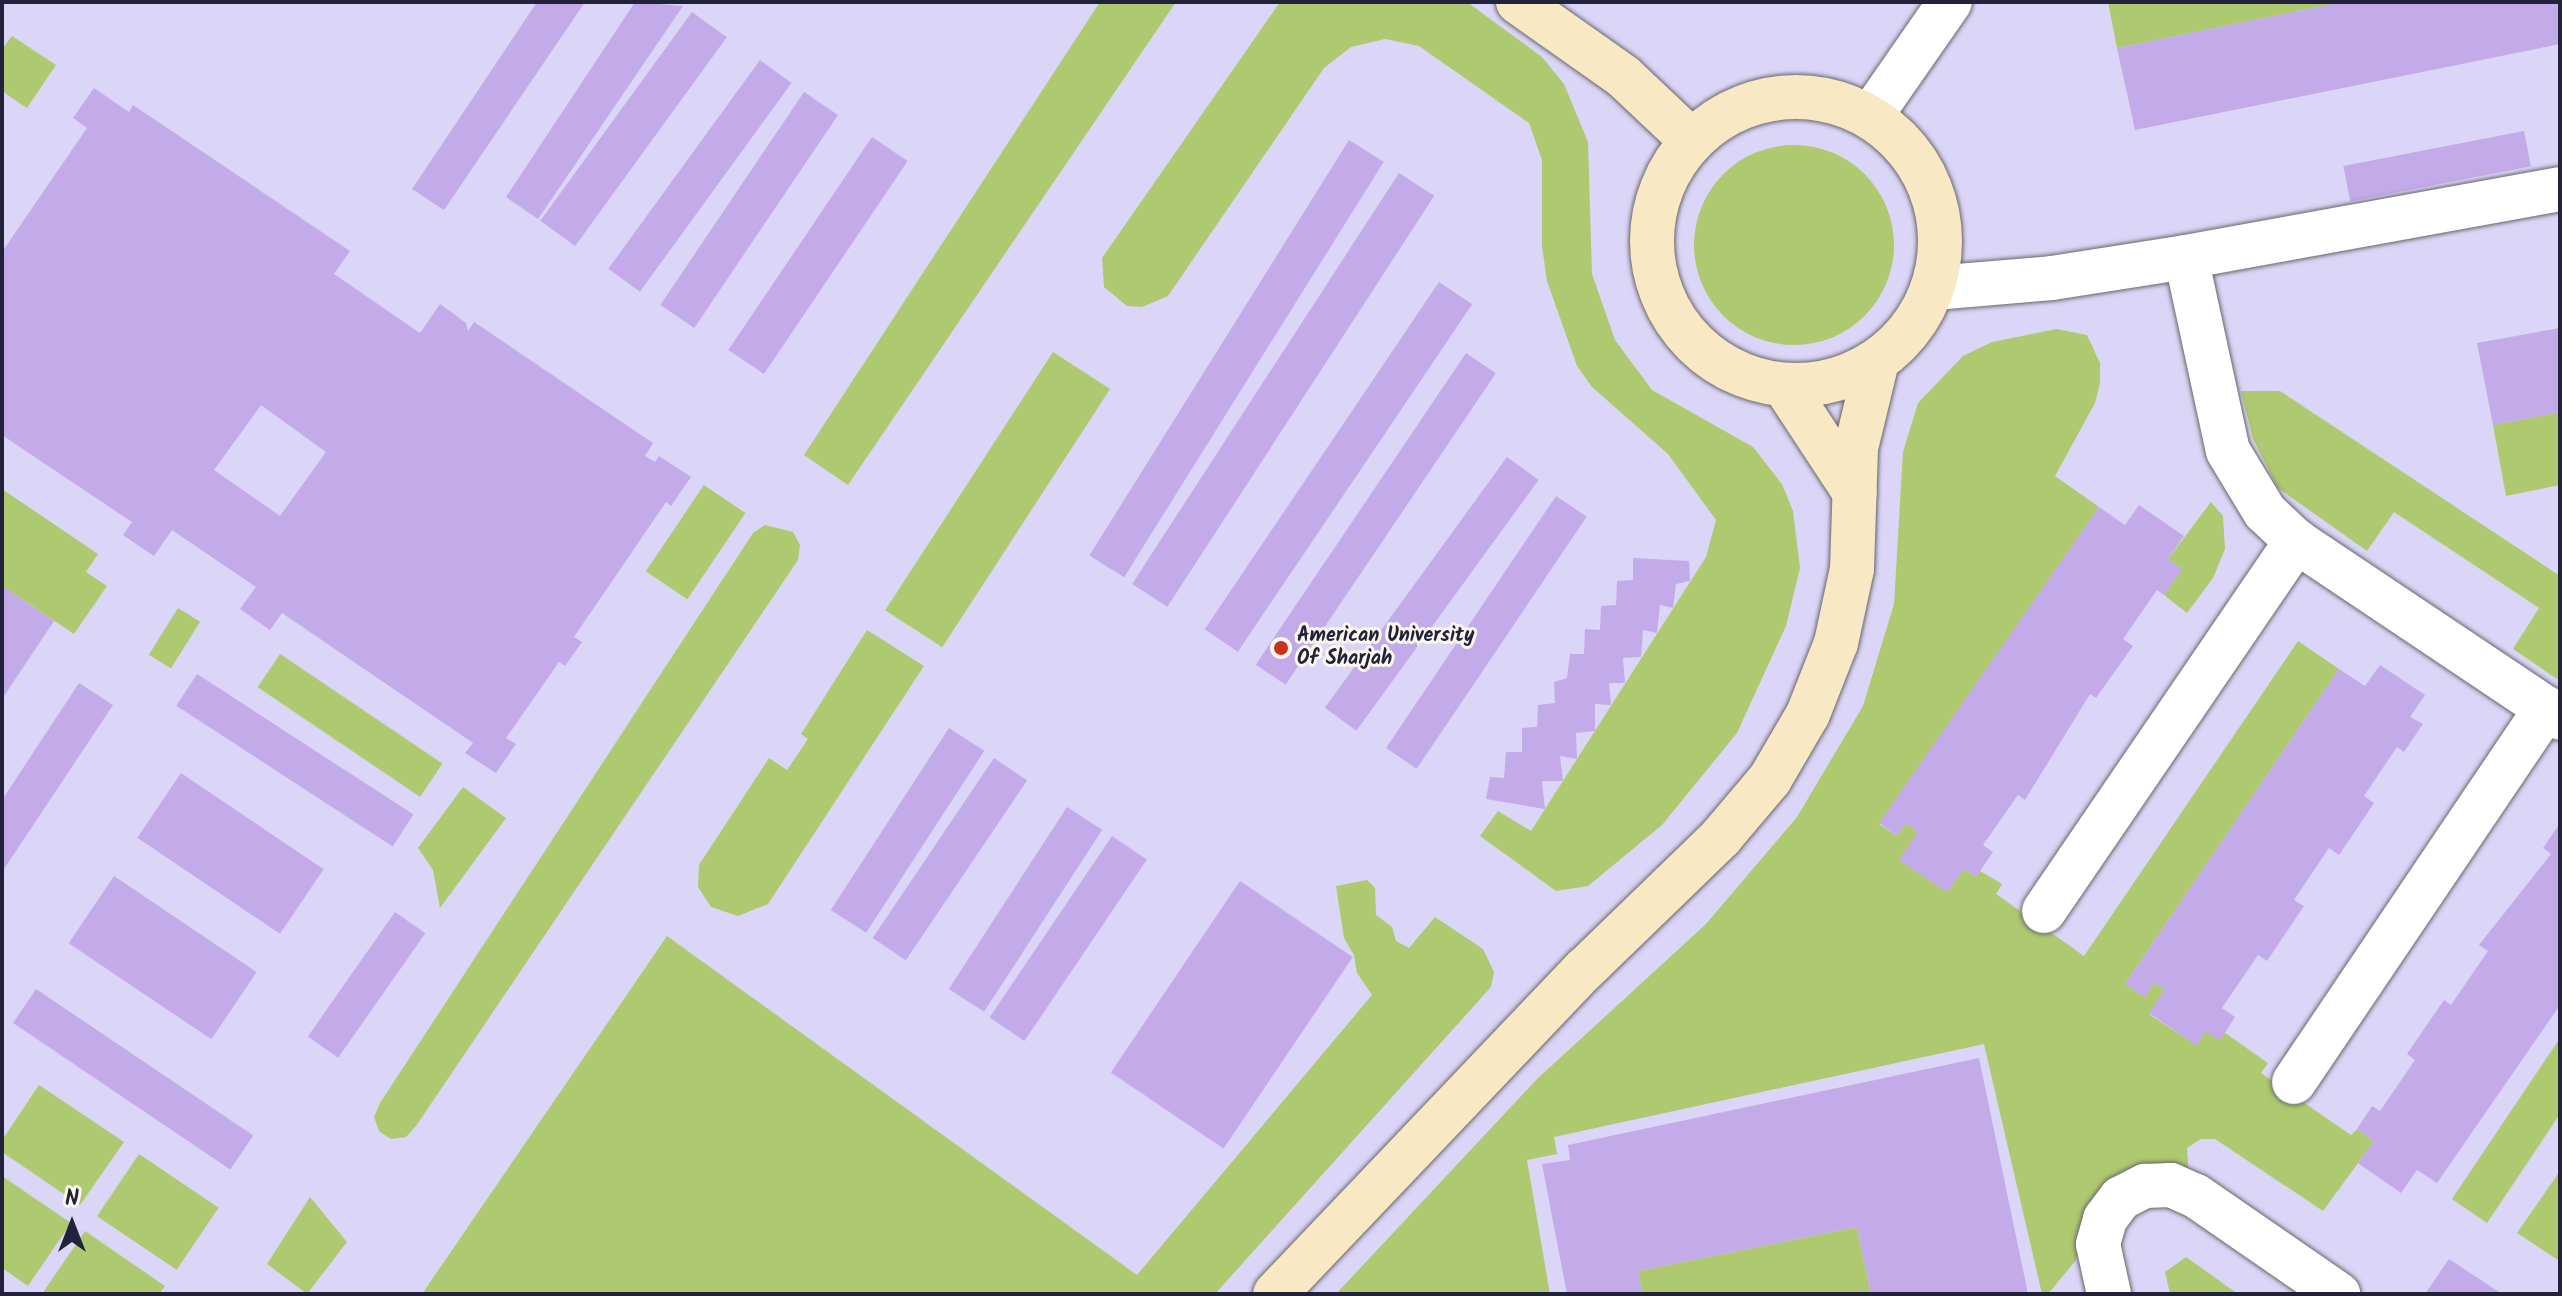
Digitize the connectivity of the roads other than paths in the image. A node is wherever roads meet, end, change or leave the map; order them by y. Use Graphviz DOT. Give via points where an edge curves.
graph roads {
  1 [pos="1518,2"];
  2 [pos="1950,2"];
  3 [pos="1870,117"];
  4 [pos="1692,141"];
  5 [pos="2560,189"];
  6 [pos="2186,257"];
  7 [pos="1934,288"];
  8 [pos="1877,361"];
  9 [pos="1784,385"];
  10 [pos="1856,493"];
  11 [pos="2296,541"];
  12 [pos="2553,713"];
  13 [pos="2044,911"];
  14 [pos="2294,1082"];
  15 [pos="1275,1294"];
  16 [pos="2109,1294"];
  17 [pos="2338,1294"];
  1 -- 4 [label="street" via="1623,76"];
  2 -- 3 [label="street"];
  3 -- 4 [label="street" via="1808,98 1776,99 1745,107"];
  3 -- 7 [label="street" via="1901,141 1924,173 1938,210 1941,250"];
  4 -- 9 [label="street" via="1666,180 1652,224 1654,270 1671,313 1700,349 1738,374"];
  5 -- 6 [label="street"];
  6 -- 7 [label="street" via="2052,278"];
  6 -- 11 [label="street" via="2228,451 2265,512"];
  7 -- 8 [label="street" via="1911,329"];
  8 -- 9 [label="street" via="1827,382"];
  8 -- 10 [label="street" via="1856,448"];
  9 -- 10 [label="street"];
  10 -- 15 [label="street" via="1852,569 1836,643 1808,714 1770,779 1721,837 1585,969"];
  11 -- 12 [label="street"];
  11 -- 13 [label="street"];
  12 -- 14 [label="street"];
  16 -- 17 [label="street" via="2098,1244 2105,1219 2121,1198 2145,1186 2171,1185 2196,1196"];
}
